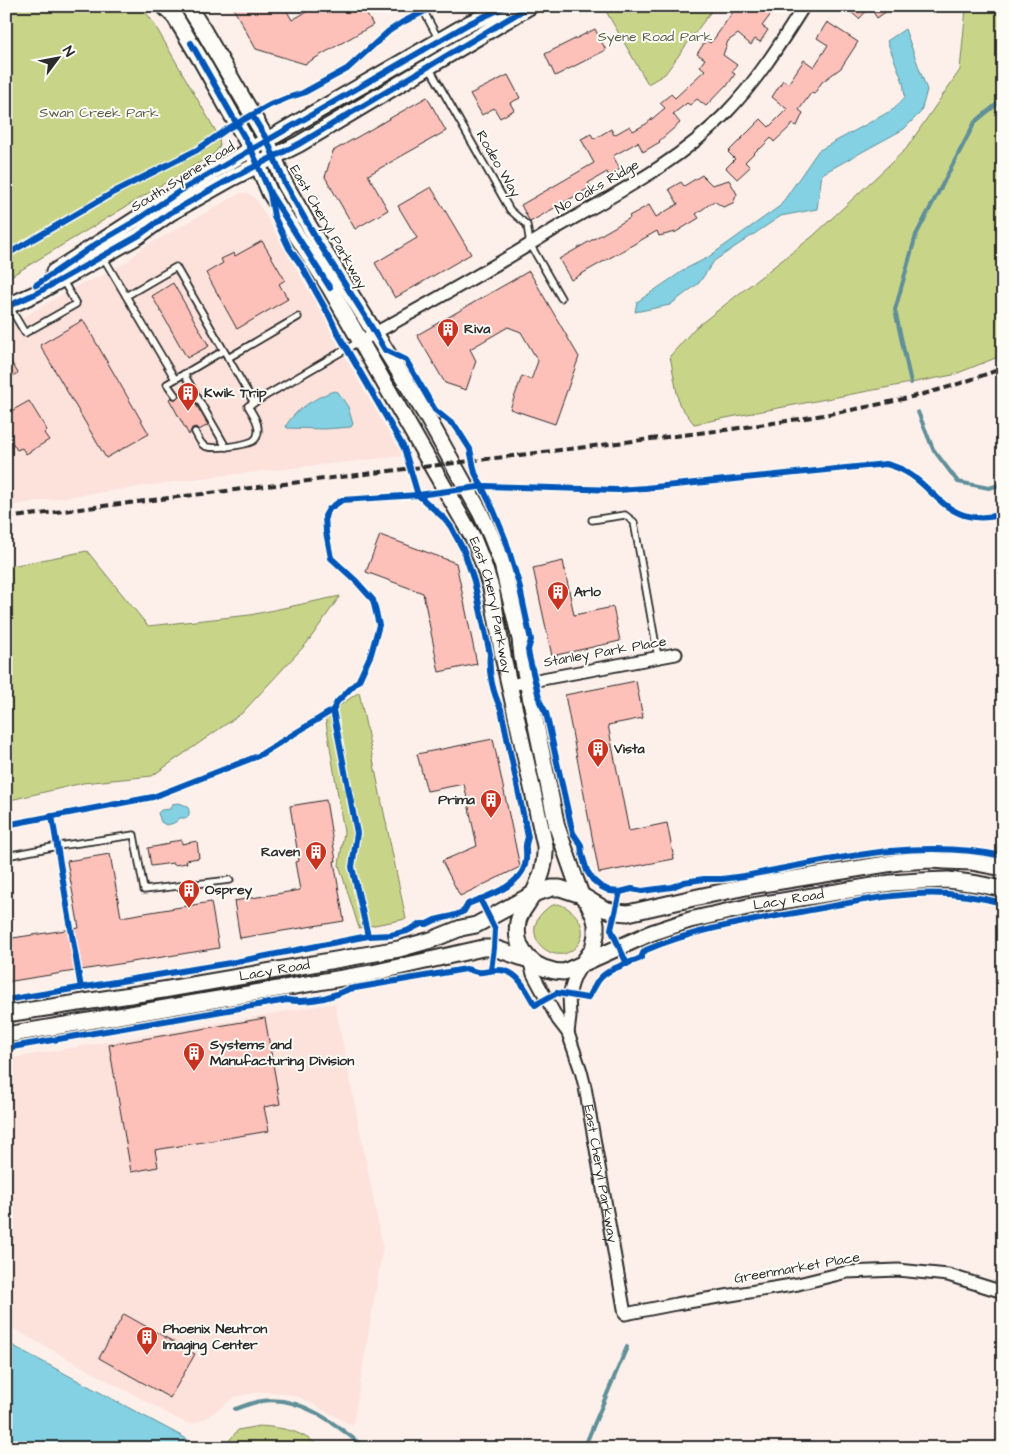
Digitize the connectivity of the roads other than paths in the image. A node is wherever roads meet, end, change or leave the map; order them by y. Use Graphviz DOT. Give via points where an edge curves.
graph roads {
  1 [pos="164,6"];
  2 [pos="188,6"];
  3 [pos="421,6"];
  4 [pos="507,6"];
  5 [pos="530,6"];
  6 [pos="804,6"];
  7 [pos="440,41"];
  8 [pos="429,67"];
  9 [pos="267,140"];
  10 [pos="251,149"];
  11 [pos="274,157"];
  12 [pos="258,165"];
  13 [pos="530,244"];
  14 [pos="99,250"];
  15 [pos="59,275"];
  16 [pos="126,296"];
  17 [pos="561,298"];
  18 [pos="7,306"];
  19 [pos="298,316"];
  20 [pos="375,333"];
  21 [pos="360,341"];
  22 [pos="224,351"];
  23 [pos="228,358"];
  24 [pos="184,374"];
  25 [pos="175,379"];
  26 [pos="175,395"];
  27 [pos="251,404"];
  28 [pos="195,432"];
  29 [pos="226,447"];
  30 [pos="592,520"];
  31 [pos="676,654"];
  32 [pos="658,657"];
  33 [pos="527,682"];
  34 [pos="510,685"];
  35 [pos="6,856"];
  36 [pos="1003,868"];
  37 [pos="230,880"];
  38 [pos="1003,889"];
  39 [pos="533,894"];
  40 [pos="581,895"];
  41 [pos="529,960"];
  42 [pos="584,963"];
  43 [pos="6,1014"];
  44 [pos="568,1033"];
  45 [pos="6,1035"];
  46 [pos="1003,1292"];
  47 [pos="625,1314"];
  1 -- 10 [label="street, East Cheryl Parkway" via="175,17"];
  2 -- 9 [label="street, East Cheryl Parkway"];
  3 -- 7 [label="lane"];
  4 -- 7 [label="street, South Syene Road"];
  5 -- 8 [label="street, South Syene Road"];
  6 -- 13 [label="street, No Oaks Ridge" via="749,88 691,145 651,174"];
  7 -- 9 [label="street, South Syene Road"];
  8 -- 11 [label="street, South Syene Road"];
  8 -- 13 [label="lane, Rodeo Way" via="510,210 527,226"];
  9 -- 10 [label="street, South Syene Road"];
  9 -- 11 [label="street, East Cheryl Parkway"];
  10 -- 12 [label="street, East Cheryl Parkway"];
  10 -- 14 [label="street, South Syene Road" via="180,191"];
  11 -- 12 [label="street, South Syene Road"];
  11 -- 20 [label="street, East Cheryl Parkway" via="312,232"];
  12 -- 14 [label="street, South Syene Road" via="170,214 138,236"];
  12 -- 21 [label="street, East Cheryl Parkway" via="270,193"];
  13 -- 17 [label="lane, Rodeo Way"];
  13 -- 20 [label="street, No Oaks Ridge"];
  14 -- 15 [label="street, South Syene Road"];
  14 -- 16 [label="lane"];
  15 -- 18 [label="street, South Syene Road"];
  15 -- 18 [label="lane" via="76,304 24,333"];
  16 -- 22 [label="lane" via="176,267"];
  16 -- 25 [label="lane"];
  19 -- 23 [label="lane"];
  20 -- 21 [label="street, No Oaks Ridge"];
  20 -- 33 [label="street, East Cheryl Parkway" via="426,415 492,536 509,592"];
  21 -- 27 [label="lane"];
  21 -- 34 [label="street, East Cheryl Parkway" via="473,538 491,588"];
  22 -- 23 [label="lane"];
  22 -- 24 [label="lane"];
  23 -- 27 [label="lane"];
  24 -- 25 [label="lane"];
  24 -- 29 [label="lane"];
  25 -- 26 [label="lane" via="168,384"];
  27 -- 29 [label="lane" via="258,423 256,437 244,444"];
  28 -- 29 [label="lane" via="208,448"];
  30 -- 32 [label="lane" via="625,515 634,522"];
  31 -- 32 [label="street, Stanley Park Place"];
  32 -- 33 [label="street, Stanley Park Place"];
  33 -- 34 [label="street, Stanley Park Place"];
  33 -- 40 [label="street, East Cheryl Parkway" via="557,827"];
  34 -- 39 [label="street, East Cheryl Parkway" via="545,846 543,871"];
  35 -- 37 [label="lane" via="134,835 144,890"];
  36 -- 40 [label="street, Lacy Road" via="930,860 899,862 747,887 628,913 604,909"];
  38 -- 42 [label="street, Lacy Road" via="956,881 890,883 752,906 670,926"];
  39 -- 40 [label="street" via="560,888"];
  39 -- 41 [label="street" via="518,922 520,942"];
  39 -- 43 [label="street, Lacy Road" via="476,925 364,956"];
  40 -- 42 [label="street" via="587,901 596,924 593,949"];
  41 -- 42 [label="street" via="545,969 564,972"];
  41 -- 44 [label="street, East Cheryl Parkway" via="533,974"];
  41 -- 45 [label="street, Lacy Road" via="494,948 483,948 372,972"];
  42 -- 44 [label="street, East Cheryl Parkway" via="568,996"];
  44 -- 47 [label="street, East Cheryl Parkway" via="585,1088"];
  46 -- 47 [label="street, Greenmarket Place" via="948,1275 898,1270 847,1272 798,1284"];
}
